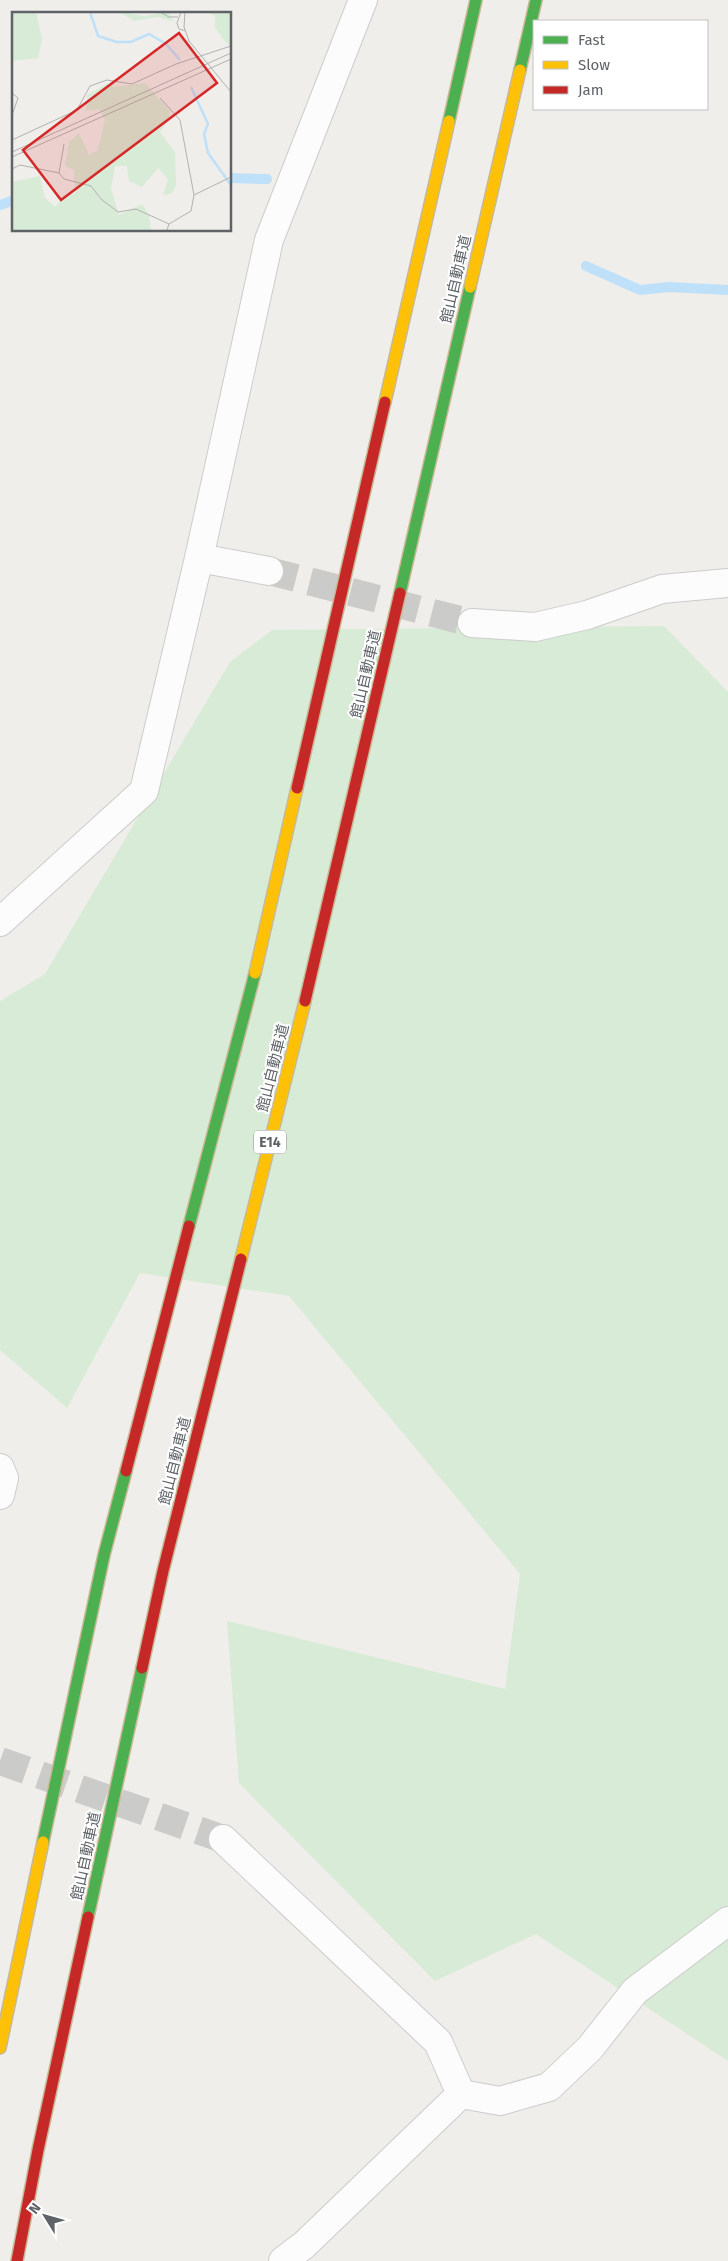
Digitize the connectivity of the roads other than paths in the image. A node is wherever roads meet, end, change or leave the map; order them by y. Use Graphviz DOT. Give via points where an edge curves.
graph roads {
  1 [pos="363,0"];
  2 [pos="476,0"];
  3 [pos="536,0"];
  4 [pos="200,558"];
  5 [pos="269,570"];
  6 [pos="728,583"];
  7 [pos="472,623"];
  8 [pos="0,922"];
  9 [pos="0,1468"];
  10 [pos="0,1495"];
  11 [pos="223,1839"];
  12 [pos="728,1921"];
  13 [pos="0,2048"];
  14 [pos="461,2094"];
  15 [pos="17,2261"];
  16 [pos="284,2261"];
  1 -- 4 [label="street" via="269,240"];
  2 -- 13 [label="highway" via="258,961 104,1555"];
  3 -- 15 [label="highway, 館山自動車道 / E14" via="313,970 163,1571"];
  4 -- 5 [label="street"];
  4 -- 8 [label="street" via="144,791"];
  6 -- 7 [label="street" via="662,589 588,615 534,627"];
  9 -- 10 [label="street" via="4,1478"];
  11 -- 14 [label="street" via="438,2042"];
  12 -- 14 [label="street" via="635,1991 590,2048 549,2086 500,2101"];
  14 -- 16 [label="street"];
}
